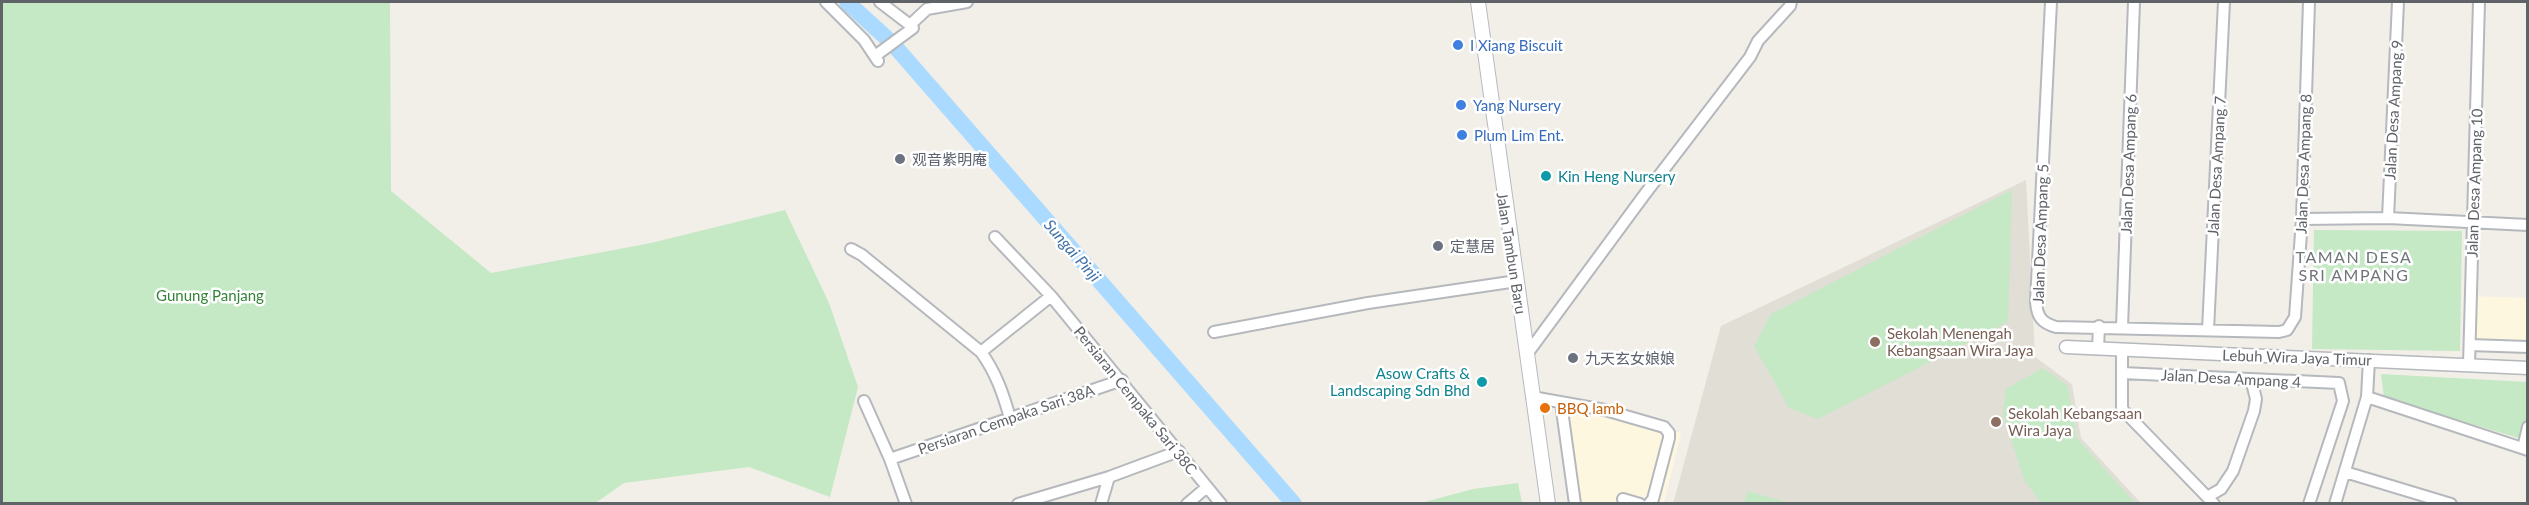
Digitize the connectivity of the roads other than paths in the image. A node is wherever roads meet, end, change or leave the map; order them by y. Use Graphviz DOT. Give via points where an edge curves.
graph roads {
  1 [pos="826,2"];
  2 [pos="880,2"];
  3 [pos="967,2"];
  4 [pos="1478,2"];
  5 [pos="1791,2"];
  6 [pos="2050,2"];
  7 [pos="2134,2"];
  8 [pos="2224,2"];
  9 [pos="2309,2"];
  10 [pos="2398,2"];
  11 [pos="2479,2"];
  12 [pos="910,25"];
  13 [pos="2388,218"];
  14 [pos="2302,219"];
  15 [pos="2473,222"];
  16 [pos="2528,225"];
  17 [pos="995,237"];
  18 [pos="851,249"];
  19 [pos="1517,281"];
  20 [pos="1050,296"];
  21 [pos="2291,325"];
  22 [pos="2099,326"];
  23 [pos="2122,327"];
  24 [pos="2208,330"];
  25 [pos="1214,332"];
  26 [pos="2470,345"];
  27 [pos="2066,347"];
  28 [pos="2528,347"];
  29 [pos="2098,349"];
  30 [pos="2122,350"];
  31 [pos="981,352"];
  32 [pos="1527,354"];
  33 [pos="2369,360"];
  34 [pos="2469,365"];
  35 [pos="2528,368"];
  36 [pos="2122,373"];
  37 [pos="2251,379"];
  38 [pos="1122,380"];
  39 [pos="1532,397"];
  40 [pos="2367,397"];
  41 [pos="864,401"];
  42 [pos="1561,403"];
  43 [pos="1010,418"];
  44 [pos="2528,427"];
  45 [pos="2525,449"];
  46 [pos="1179,451"];
  47 [pos="890,459"];
  48 [pos="2345,472"];
  49 [pos="1109,477"];
  50 [pos="1208,487"];
  51 [pos="2416,498"];
  52 [pos="1623,499"];
  53 [pos="2210,500"];
  54 [pos="1022,503"];
  55 [pos="906,504"];
  56 [pos="1101,504"];
  57 [pos="1187,504"];
  58 [pos="1221,504"];
  59 [pos="1548,504"];
  60 [pos="1575,504"];
  61 [pos="1640,504"];
  62 [pos="1649,504"];
  63 [pos="2309,504"];
  64 [pos="2335,504"];
  65 [pos="2451,504"];
  1 -- 12 [label="street" via="879,56 913,28"];
  2 -- 12 [label="street"];
  3 -- 12 [label="street" via="927,9"];
  4 -- 19 [label="main road, Jalan Tambun Baru"];
  5 -- 32 [label="street"];
  6 -- 22 [label="street, Jalan Desa Ampang 5" via="2037,313 2041,320 2056,327"];
  7 -- 23 [label="street, Jalan Desa Ampang 6"];
  8 -- 24 [label="street, Jalan Desa Ampang 7"];
  9 -- 14 [label="street, Jalan Desa Ampang 8"];
  10 -- 13 [label="street, Jalan Desa Ampang 9"];
  11 -- 15 [label="street, Jalan Desa Ampang 10"];
  13 -- 14 [label="street"];
  13 -- 15 [label="street"];
  14 -- 21 [label="street, Jalan Desa Ampang 8" via="2295,317"];
  15 -- 16 [label="street"];
  15 -- 26 [label="street, Jalan Desa Ampang 10"];
  17 -- 20 [label="street, Persiaran Cempaka Sari 38C"];
  18 -- 31 [label="street"];
  19 -- 25 [label="street" via="1368,303"];
  19 -- 32 [label="main road, Jalan Tambun Baru"];
  20 -- 31 [label="street"];
  20 -- 38 [label="street, Persiaran Cempaka Sari 38C"];
  21 -- 24 [label="street, Jalan Desa Ampang 5" via="2279,332"];
  22 -- 23 [label="street, Jalan Desa Ampang 5"];
  22 -- 29 [label="street"];
  23 -- 24 [label="street, Jalan Desa Ampang 5"];
  26 -- 28 [label="street"];
  26 -- 34 [label="street, Jalan Desa Ampang 10"];
  27 -- 29 [label="street, Lebuh Wira Jaya Timur"];
  29 -- 30 [label="street, Lebuh Wira Jaya Timur"];
  30 -- 33 [label="street, Lebuh Wira Jaya Timur"];
  30 -- 36 [label="street"];
  31 -- 43 [label="street" via="1002,388"];
  32 -- 39 [label="main road, Jalan Tambun Baru"];
  33 -- 34 [label="street, Lebuh Wira Jaya Timur"];
  33 -- 40 [label="street"];
  34 -- 35 [label="street, Lebuh Wira Jaya Timur"];
  36 -- 37 [label="street, Jalan Desa Ampang 4"];
  36 -- 53 [label="street" via="2122,409"];
  37 -- 53 [label="street" via="2256,399 2254,411 2233,471"];
  37 -- 63 [label="street, Jalan Desa Ampang 4" via="2339,382 2343,401"];
  38 -- 43 [label="street, Persiaran Cempaka Sari 38A"];
  38 -- 46 [label="street, Persiaran Cempaka Sari 38C"];
  39 -- 42 [label="street"];
  39 -- 59 [label="main road, Jalan Tambun Baru"];
  40 -- 45 [label="street"];
  40 -- 48 [label="street"];
  41 -- 47 [label="street"];
  42 -- 60 [label="street"];
  42 -- 62 [label="street" via="1605,410 1664,427 1670,433"];
  43 -- 47 [label="street, Persiaran Cempaka Sari 38A"];
  44 -- 45 [label="street"];
  46 -- 49 [label="street"];
  46 -- 50 [label="street, Persiaran Cempaka Sari 38C"];
  47 -- 55 [label="street"];
  48 -- 51 [label="street"];
  48 -- 64 [label="street"];
  49 -- 54 [label="street"];
  49 -- 56 [label="street"];
  50 -- 57 [label="street"];
  50 -- 58 [label="street, Persiaran Cempaka Sari 38C"];
  51 -- 65 [label="street"];
  52 -- 61 [label="street"];
}
